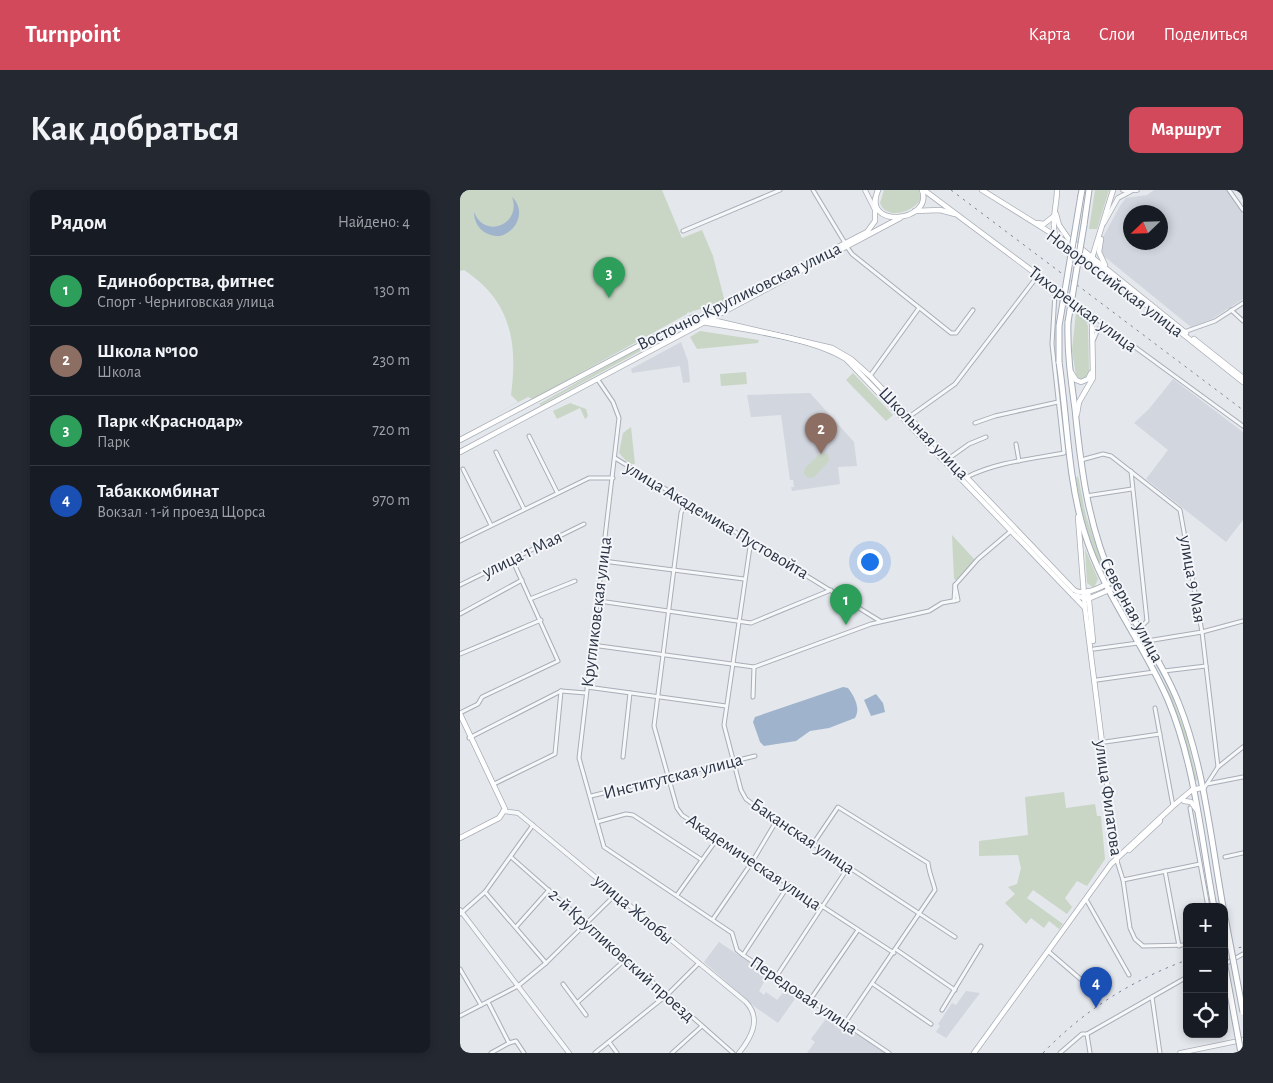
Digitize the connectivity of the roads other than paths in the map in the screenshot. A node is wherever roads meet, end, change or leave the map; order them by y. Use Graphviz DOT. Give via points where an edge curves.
graph roads {
  1 [pos="780,190"];
  2 [pos="813,190"];
  3 [pos="866,190"];
  4 [pos="923,190"];
  5 [pos="982,190"];
  6 [pos="1058,190"];
  7 [pos="1082,190"];
  8 [pos="1089,190"];
  9 [pos="1114,190"];
  10 [pos="1123,190"];
  11 [pos="1137,190"];
  12 [pos="1229,190"];
  13 [pos="878,191"];
  14 [pos="1131,191"];
  15 [pos="875,199"];
  16 [pos="1243,210"];
  17 [pos="914,211"];
  18 [pos="1056,214"];
  19 [pos="876,215"];
  20 [pos="900,218"];
  21 [pos="1034,222"];
  22 [pos="1104,223"];
  23 [pos="682,231"];
  24 [pos="1100,233"];
  25 [pos="1055,236"];
  26 [pos="846,246"];
  27 [pos="1092,259"];
  28 [pos="1109,271"];
  29 [pos="1036,278"];
  30 [pos="1055,293"];
  31 [pos="1243,303"];
  32 [pos="919,308"];
  33 [pos="724,310"];
  34 [pos="973,310"];
  35 [pos="1231,310"];
  36 [pos="1087,314"];
  37 [pos="703,319"];
  38 [pos="709,319"];
  39 [pos="1093,320"];
  40 [pos="1243,321"];
  41 [pos="725,322"];
  42 [pos="1103,326"];
  43 [pos="1092,327"];
  44 [pos="1183,333"];
  45 [pos="1094,340"];
  46 [pos="1069,365"];
  47 [pos="870,376"];
  48 [pos="1243,378"];
  49 [pos="598,380"];
  50 [pos="1243,382"];
  51 [pos="538,400"];
  52 [pos="1058,402"];
  53 [pos="527,406"];
  54 [pos="542,409"];
  55 [pos="532,415"];
  56 [pos="908,418"];
  57 [pos="1076,420"];
  58 [pos="975,423"];
  59 [pos="488,426"];
  60 [pos="1243,426"];
  61 [pos="477,431"];
  62 [pos="492,435"];
  63 [pos="529,436"];
  64 [pos="986,437"];
  65 [pos="460,440"];
  66 [pos="482,441"];
  67 [pos="1016,444"];
  68 [pos="460,452"];
  69 [pos="496,452"];
  70 [pos="615,458"];
  71 [pos="948,458"];
  72 [pos="1081,460"];
  73 [pos="1019,461"];
  74 [pos="462,469"];
  75 [pos="1131,471"];
  76 [pos="967,477"];
  77 [pos="613,478"];
  78 [pos="1132,489"];
  79 [pos="557,492"];
  80 [pos="1085,497"];
  81 [pos="686,501"];
  82 [pos="1077,501"];
  83 [pos="524,508"];
  84 [pos="584,524"];
  85 [pos="491,525"];
  86 [pos="1013,530"];
  87 [pos="751,540"];
  88 [pos="460,541"];
  89 [pos="512,559"];
  90 [pos="603,561"];
  91 [pos="674,570"];
  92 [pos="744,579"];
  93 [pos="522,580"];
  94 [pos="575,581"];
  95 [pos="1115,584"];
  96 [pos="460,585"];
  97 [pos="1105,585"];
  98 [pos="831,590"];
  99 [pos="1086,591"];
  100 [pos="1108,592"];
  101 [pos="1073,595"];
  102 [pos="530,599"];
  103 [pos="1087,599"];
  104 [pos="599,601"];
  105 [pos="1085,608"];
  106 [pos="669,612"];
  107 [pos="460,614"];
  108 [pos="540,620"];
  109 [pos="738,621"];
  110 [pos="880,621"];
  111 [pos="1243,621"];
  112 [pos="1140,628"];
  113 [pos="1202,632"];
  114 [pos="1148,641"];
  115 [pos="1138,643"];
  116 [pos="592,645"];
  117 [pos="1094,648"];
  118 [pos="460,653"];
  119 [pos="663,654"];
  120 [pos="732,663"];
  121 [pos="1206,666"];
  122 [pos="754,667"];
  123 [pos="1164,671"];
  124 [pos="1154,672"];
  125 [pos="1097,680"];
  126 [pos="587,687"];
  127 [pos="561,691"];
  128 [pos="586,692"];
  129 [pos="630,693"];
  130 [pos="658,696"];
  131 [pos="753,697"];
  132 [pos="726,706"];
  133 [pos="1155,708"];
  134 [pos="460,714"];
  135 [pos="460,720"];
  136 [pos="1160,734"];
  137 [pos="470,738"];
  138 [pos="1104,742"];
  139 [pos="1243,747"];
  140 [pos="755,756"];
  141 [pos="623,757"];
  142 [pos="733,760"];
  143 [pos="1218,767"];
  144 [pos="668,776"];
  145 [pos="1243,777"];
  146 [pos="493,784"];
  147 [pos="1207,784"];
  148 [pos="1201,790"];
  149 [pos="1193,792"];
  150 [pos="591,796"];
  151 [pos="1184,801"];
  152 [pos="1173,806"];
  153 [pos="503,808"];
  154 [pos="1193,808"];
  155 [pos="776,820"];
  156 [pos="597,822"];
  157 [pos="533,825"];
  158 [pos="460,837"];
  159 [pos="717,839"];
  160 [pos="812,844"];
  161 [pos="604,847"];
  162 [pos="1118,847"];
  163 [pos="1124,850"];
  164 [pos="1243,854"];
  165 [pos="511,857"];
  166 [pos="1225,857"];
  167 [pos="1118,858"];
  168 [pos="702,860"];
  169 [pos="752,862"];
  170 [pos="1200,864"];
  171 [pos="849,866"];
  172 [pos="1165,871"];
  173 [pos="1123,880"];
  174 [pos="788,886"];
  175 [pos="549,890"];
  176 [pos="485,892"];
  177 [pos="616,894"];
  178 [pos="677,895"];
  179 [pos="1087,901"];
  180 [pos="1207,903"];
  181 [pos="1213,903"];
  182 [pos="1222,903"];
  183 [pos="823,909"];
  184 [pos="461,912"];
  185 [pos="919,914"];
  186 [pos="713,919"];
  187 [pos="587,925"];
  188 [pos="516,927"];
  189 [pos="858,930"];
  190 [pos="1228,933"];
  191 [pos="955,937"];
  192 [pos="980,946"];
  193 [pos="1179,946"];
  194 [pos="1183,946"];
  195 [pos="895,951"];
  196 [pos="1050,952"];
  197 [pos="1243,954"];
  198 [pos="743,955"];
  199 [pos="627,958"];
  200 [pos="1228,961"];
  201 [pos="546,963"];
  202 [pos="698,963"];
  203 [pos="460,969"];
  204 [pos="1130,974"];
  205 [pos="776,977"];
  206 [pos="1183,979"];
  207 [pos="563,984"];
  208 [pos="873,984"];
  209 [pos="1228,984"];
  210 [pos="518,986"];
  211 [pos="955,990"];
  212 [pos="668,994"];
  213 [pos="1099,996"];
  214 [pos="1152,997"];
  215 [pos="810,1000"];
  216 [pos="488,1002"];
  217 [pos="578,1002"];
  218 [pos="481,1006"];
  219 [pos="942,1010"];
  220 [pos="1243,1012"];
  221 [pos="586,1015"];
  222 [pos="460,1016"];
  223 [pos="845,1023"];
  224 [pos="932,1024"];
  225 [pos="702,1026"];
  226 [pos="1087,1034"];
  227 [pos="1243,1040"];
  228 [pos="609,1042"];
  229 [pos="509,1043"];
  230 [pos="491,1053"];
  231 [pos="524,1053"];
  232 [pos="570,1053"];
  233 [pos="595,1053"];
  234 [pos="617,1053"];
  235 [pos="672,1053"];
  236 [pos="733,1053"];
  237 [pos="738,1053"];
  238 [pos="889,1053"];
  239 [pos="975,1053"];
  240 [pos="1060,1053"];
  241 [pos="1090,1053"];
  242 [pos="1160,1053"];
  243 [pos="1180,1053"];
  244 [pos="1241,1053"];
  1 -- 23 [label="street"];
  2 -- 26 [label="street"];
  3 -- 15 [label="street"];
  3 -- 19 [label="street"];
  4 -- 17 [label="main road" via="923,200"];
  4 -- 36 [label="main road, Тихорецкая улица"];
  5 -- 21 [label="main road, Новороссийская улица"];
  6 -- 18 [label="main road"];
  7 -- 82 [label="main road, Северная улица, bridge" via="1059,326 1059,362"];
  8 -- 46 [label="main road, Северная улица, bridge" via="1068,322"];
  9 -- 22 [label="main road"];
  10 -- 14 [label="street"];
  11 -- 14 [label="street"];
  12 -- 16 [label="street"];
  13 -- 15 [label="main road"];
  14 -- 22 [label="street" via="1118,198"];
  15 -- 19 [label="main road"];
  15 -- 20 [label="main road" via="882,213"];
  17 -- 20 [label="main road, Восточно-Кругликовская улица"];
  17 -- 29 [label="main road, Тихорецкая улица" via="931,209 954,213"];
  18 -- 21 [label="main road" via="1044,224"];
  18 -- 25 [label="main road"];
  18 -- 27 [label="main road, Новороссийская улица" via="1063,232"];
  19 -- 26 [label="main road, Восточно-Кругликовская улица" via="871,229"];
  20 -- 26 [label="main road, Восточно-Кругликовская улица"];
  21 -- 25 [label="main road, Новороссийская улица"];
  22 -- 24 [label="main road"];
  24 -- 27 [label="main road"];
  24 -- 28 [label="main road" via="1100,257"];
  25 -- 27 [label="main road, Новороссийская улица"];
  26 -- 32 [label="street"];
  26 -- 33 [label="main road, Восточно-Кругликовская улица"];
  26 -- 37 [label="main road, Восточно-Кругликовская улица"];
  27 -- 28 [label="main road, Новороссийская улица"];
  27 -- 44 [label="main road, Новороссийская улица"];
  28 -- 44 [label="main road, Новороссийская улица"];
  29 -- 30 [label="main road, Тихорецкая улица"];
  29 -- 56 [label="street" via="955,384"];
  30 -- 36 [label="main road, Тихорецкая улица"];
  30 -- 52 [label="street" via="1052,344"];
  31 -- 35 [label="street"];
  32 -- 34 [label="street" via="951,333 956,333"];
  32 -- 47 [label="street"];
  33 -- 38 [label="main road, Восточно-Кругликовская улица"];
  33 -- 41 [label="main road" via="721,317"];
  35 -- 40 [label="street"];
  35 -- 44 [label="street" via="1215,321"];
  36 -- 39 [label="main road"];
  36 -- 42 [label="street, Тихорецкая улица"];
  36 -- 43 [label="main road"];
  37 -- 38 [label="main road, Восточно-Кругликовская улица"];
  37 -- 49 [label="main road, Восточно-Кругликовская улица"];
  37 -- 51 [label="main road, Восточно-Кругликовская улица" via="690,316"];
  37 -- 56 [label="main road, Школьная улица" via="837,354 857,368"];
  38 -- 41 [label="main road, Школьная улица"];
  39 -- 42 [label="street"];
  39 -- 43 [label="main road"];
  41 -- 47 [label="main road, Школьная улица" via="832,348"];
  42 -- 43 [label="street"];
  42 -- 45 [label="street" via="1095,332"];
  42 -- 60 [label="street, Тихорецкая улица"];
  43 -- 45 [label="main road"];
  43 -- 46 [label="main road" via="1091,375 1088,380 1076,380"];
  44 -- 48 [label="main road, Новороссийская улица"];
  44 -- 50 [label="main road, Новороссийская улица"];
  45 -- 57 [label="main road" via="1091,384 1079,402"];
  46 -- 57 [label="main road, Северная улица"];
  47 -- 56 [label="main road, Школьная улица"];
  49 -- 54 [label="main road, Восточно-Кругликовская улица"];
  49 -- 70 [label="street, Кругликовская улица" via="619,414"];
  51 -- 53 [label="main road, Восточно-Кругликовская улица"];
  51 -- 54 [label="main road" via="536,406"];
  52 -- 58 [label="street"];
  52 -- 73 [label="street" via="1064,453"];
  53 -- 55 [label="main road" via="533,408"];
  53 -- 59 [label="main road, Восточно-Кругликовская улица"];
  54 -- 55 [label="main road, Восточно-Кругликовская улица"];
  55 -- 62 [label="main road, Восточно-Кругликовская улица"];
  56 -- 71 [label="main road, Школьная улица"];
  56 -- 86 [label="main road, Школьная улица"];
  57 -- 72 [label="main road, Северная улица"];
  59 -- 61 [label="main road, Восточно-Кругликовская улица"];
  59 -- 62 [label="main road" via="486,431"];
  61 -- 65 [label="main road, Восточно-Кругликовская улица"];
  61 -- 66 [label="main road" via="484,432"];
  62 -- 66 [label="main road, Восточно-Кругликовская улица"];
  63 -- 79 [label="street"];
  64 -- 71 [label="street"];
  66 -- 68 [label="main road, Восточно-Кругликовская улица"];
  67 -- 73 [label="street"];
  69 -- 83 [label="street"];
  70 -- 77 [label="street, Кругликовская улица"];
  70 -- 81 [label="street, улица Академика Пустовойта"];
  71 -- 76 [label="main road, Школьная улица"];
  72 -- 75 [label="street, улица 9 Мая" via="1103,454"];
  72 -- 80 [label="main road, Северная улица"];
  73 -- 76 [label="street"];
  74 -- 85 [label="street"];
  75 -- 78 [label="street"];
  75 -- 113 [label="street, улица 9 Мая" via="1180,510"];
  76 -- 86 [label="main road, Школьная улица"];
  77 -- 79 [label="street" via="594,476"];
  77 -- 90 [label="street, Кругликовская улица"];
  78 -- 80 [label="street"];
  78 -- 112 [label="street" via="1147,621"];
  79 -- 83 [label="street"];
  80 -- 95 [label="main road, Северная улица" via="1092,525"];
  81 -- 87 [label="street, улица Академика Пустовойта"];
  81 -- 91 [label="street, Академическая улица" via="681,512"];
  82 -- 97 [label="main road, Северная улица" via="1091,552"];
  82 -- 99 [label="main road"];
  83 -- 85 [label="street"];
  84 -- 89 [label="street, улица 1 Мая"];
  85 -- 88 [label="street"];
  86 -- 99 [label="main road, Школьная улица" via="1074,590"];
  86 -- 101 [label="main road, Школьная улица"];
  86 -- 110 [label="street" via="978,559 955,585 956,601 942,603 929,611"];
  87 -- 92 [label="street, Баканская улица"];
  87 -- 98 [label="street, улица Академика Пустовойта"];
  89 -- 93 [label="street"];
  89 -- 96 [label="street, улица 1 Мая"];
  90 -- 91 [label="street"];
  90 -- 104 [label="street, Кругликовская улица"];
  91 -- 92 [label="street"];
  91 -- 106 [label="street, Академическая улица"];
  92 -- 109 [label="street, Баканская улица"];
  93 -- 102 [label="street"];
  93 -- 107 [label="street"];
  94 -- 102 [label="street"];
  95 -- 97 [label="main road"];
  95 -- 100 [label="main road"];
  95 -- 112 [label="main road, Северная улица"];
  97 -- 99 [label="main road"];
  97 -- 100 [label="main road, Северная улица"];
  98 -- 109 [label="street" via="751,623"];
  98 -- 110 [label="street, улица Академика Пустовойта"];
  99 -- 103 [label="main road"];
  100 -- 103 [label="main road"];
  100 -- 115 [label="main road, Северная улица"];
  101 -- 103 [label="main road, Школьная улица"];
  101 -- 105 [label="main road, Школьная улица"];
  102 -- 108 [label="street"];
  103 -- 105 [label="main road, улица Филатова"];
  103 -- 117 [label="main road"];
  104 -- 106 [label="street"];
  104 -- 116 [label="street, Кругликовская улица"];
  105 -- 167 [label="main road, улица Филатова"];
  106 -- 109 [label="street"];
  106 -- 119 [label="street, Академическая улица"];
  108 -- 118 [label="street"];
  108 -- 134 [label="street" via="558,661 482,697 478,704"];
  109 -- 120 [label="street, Баканская улица"];
  110 -- 122 [label="street"];
  111 -- 113 [label="street"];
  112 -- 114 [label="main road, Северная улица"];
  113 -- 114 [label="street"];
  113 -- 121 [label="street, улица 9 Мая"];
  114 -- 123 [label="main road, Северная улица"];
  115 -- 117 [label="street"];
  115 -- 124 [label="main road, Северная улица"];
  116 -- 119 [label="street"];
  116 -- 126 [label="street, Кругликовская улица"];
  117 -- 125 [label="main road"];
  119 -- 120 [label="street"];
  119 -- 130 [label="street, Академическая улица"];
  120 -- 122 [label="street"];
  120 -- 132 [label="street, Баканская улица"];
  121 -- 123 [label="street"];
  121 -- 143 [label="street, улица 9 Мая"];
  122 -- 131 [label="street"];
  123 -- 148 [label="main road, Северная улица" via="1193,744"];
  124 -- 125 [label="street"];
  124 -- 149 [label="main road, Северная улица" via="1174,717"];
  125 -- 138 [label="main road"];
  126 -- 128 [label="street, Кругликовская улица"];
  126 -- 129 [label="street"];
  127 -- 128 [label="street"];
  127 -- 137 [label="street"];
  127 -- 146 [label="street" via="555,754"];
  128 -- 150 [label="street, Кругликовская улица" via="579,758"];
  129 -- 130 [label="street"];
  129 -- 141 [label="street"];
  130 -- 132 [label="street"];
  130 -- 144 [label="street, Академическая улица" via="654,726"];
  132 -- 142 [label="street, Баканская улица" via="724,725"];
  133 -- 136 [label="street"];
  134 -- 137 [label="main road"];
  135 -- 137 [label="main road"];
  136 -- 138 [label="street"];
  136 -- 152 [label="street"];
  137 -- 146 [label="main road"];
  138 -- 162 [label="main road"];
  139 -- 143 [label="street"];
  140 -- 142 [label="street, Институтская улица"];
  142 -- 144 [label="street, Институтская улица"];
  142 -- 155 [label="street, Баканская улица" via="746,799"];
  143 -- 147 [label="street"];
  144 -- 150 [label="street, Институтская улица"];
  144 -- 159 [label="street, Академическая улица" via="682,815"];
  145 -- 147 [label="street"];
  146 -- 153 [label="main road"];
  147 -- 148 [label="street"];
  148 -- 149 [label="main road"];
  148 -- 182 [label="main road, Северная улица"];
  149 -- 151 [label="main road"];
  149 -- 152 [label="main road"];
  149 -- 154 [label="main road, Северная улица"];
  150 -- 156 [label="street, Кругликовская улица"];
  151 -- 154 [label="main road" via="1191,802"];
  151 -- 167 [label="main road"];
  152 -- 163 [label="main road"];
  153 -- 157 [label="street, улица Жлобы" via="518,813"];
  153 -- 158 [label="main road" via="499,818"];
  154 -- 170 [label="street"];
  154 -- 181 [label="main road, Северная улица"];
  155 -- 160 [label="street, Баканская улица"];
  155 -- 169 [label="street"];
  156 -- 161 [label="street, Кругликовская улица"];
  156 -- 168 [label="street" via="633,814"];
  157 -- 165 [label="street"];
  157 -- 177 [label="street, улица Жлобы"];
  159 -- 168 [label="street"];
  159 -- 169 [label="street, Академическая улица"];
  160 -- 171 [label="street, Баканская улица"];
  160 -- 185 [label="street" via="838,807 906,847 928,863 934,884 934,890"];
  161 -- 178 [label="street, Передовая улица"];
  162 -- 163 [label="main road"];
  162 -- 167 [label="main road"];
  163 -- 167 [label="main road"];
  164 -- 166 [label="street"];
  165 -- 175 [label="street, 2-й Кругликовский проезд"];
  165 -- 176 [label="street"];
  167 -- 173 [label="street, улица Филатова"];
  167 -- 179 [label="main road"];
  167 -- 239 [label="main road"];
  168 -- 178 [label="street"];
  169 -- 174 [label="street, Академическая улица"];
  169 -- 186 [label="street"];
  170 -- 172 [label="street"];
  170 -- 180 [label="street"];
  171 -- 183 [label="street"];
  171 -- 185 [label="street, Баканская улица"];
  172 -- 173 [label="street"];
  172 -- 193 [label="street"];
  173 -- 193 [label="street, улица Филатова" via="1130,928 1135,940 1143,946"];
  174 -- 183 [label="street, Академическая улица"];
  174 -- 198 [label="street"];
  175 -- 187 [label="street, 2-й Кругликовский проезд"];
  175 -- 188 [label="street"];
  176 -- 184 [label="street"];
  176 -- 188 [label="street"];
  177 -- 187 [label="street"];
  177 -- 202 [label="street, улица Жлобы"];
  178 -- 186 [label="street, Передовая улица"];
  179 -- 196 [label="main road"];
  179 -- 204 [label="street"];
  183 -- 189 [label="street, Академическая улица"];
  183 -- 205 [label="street"];
  184 -- 210 [label="street"];
  185 -- 191 [label="street, Баканская улица"];
  185 -- 195 [label="street"];
  186 -- 198 [label="street, Передовая улица" via="732,933 737,950"];
  187 -- 199 [label="street, 2-й Кругликовский проезд"];
  187 -- 201 [label="street"];
  188 -- 201 [label="street"];
  189 -- 195 [label="street, Академическая улица"];
  189 -- 215 [label="street"];
  190 -- 220 [label="main road, bridge"];
  192 -- 211 [label="street"];
  193 -- 194 [label="street, улица Филатова"];
  195 -- 208 [label="street"];
  195 -- 211 [label="street, Академическая улица"];
  196 -- 213 [label="street"];
  196 -- 239 [label="main road"];
  197 -- 200 [label="street"];
  198 -- 205 [label="street, Передовая улица"];
  199 -- 212 [label="street, 2-й Кругликовский проезд"];
  199 -- 217 [label="street"];
  201 -- 210 [label="street"];
  202 -- 212 [label="street"];
  202 -- 237 [label="street, улица Жлобы" via="753,1011 752,1035"];
  203 -- 218 [label="street"];
  205 -- 215 [label="street, Передовая улица"];
  206 -- 214 [label="street"];
  207 -- 217 [label="street"];
  208 -- 223 [label="street"];
  208 -- 224 [label="street"];
  209 -- 244 [label="main road, bridge"];
  210 -- 216 [label="street"];
  210 -- 232 [label="street"];
  211 -- 219 [label="street"];
  212 -- 225 [label="street, 2-й Кругликовский проезд"];
  212 -- 228 [label="street"];
  214 -- 226 [label="street"];
  214 -- 242 [label="street"];
  215 -- 223 [label="street, Передовая улица"];
  216 -- 218 [label="street"];
  216 -- 229 [label="street"];
  217 -- 221 [label="street"];
  218 -- 222 [label="street"];
  223 -- 238 [label="street, Передовая улица"];
  225 -- 235 [label="street"];
  225 -- 236 [label="street, 2-й Кругликовский проезд"];
  226 -- 240 [label="street" via="1082,1034"];
  226 -- 241 [label="street"];
  227 -- 243 [label="street"];
  228 -- 233 [label="street"];
  228 -- 234 [label="street"];
  229 -- 230 [label="street"];
  229 -- 231 [label="street" via="516,1041"];
}
